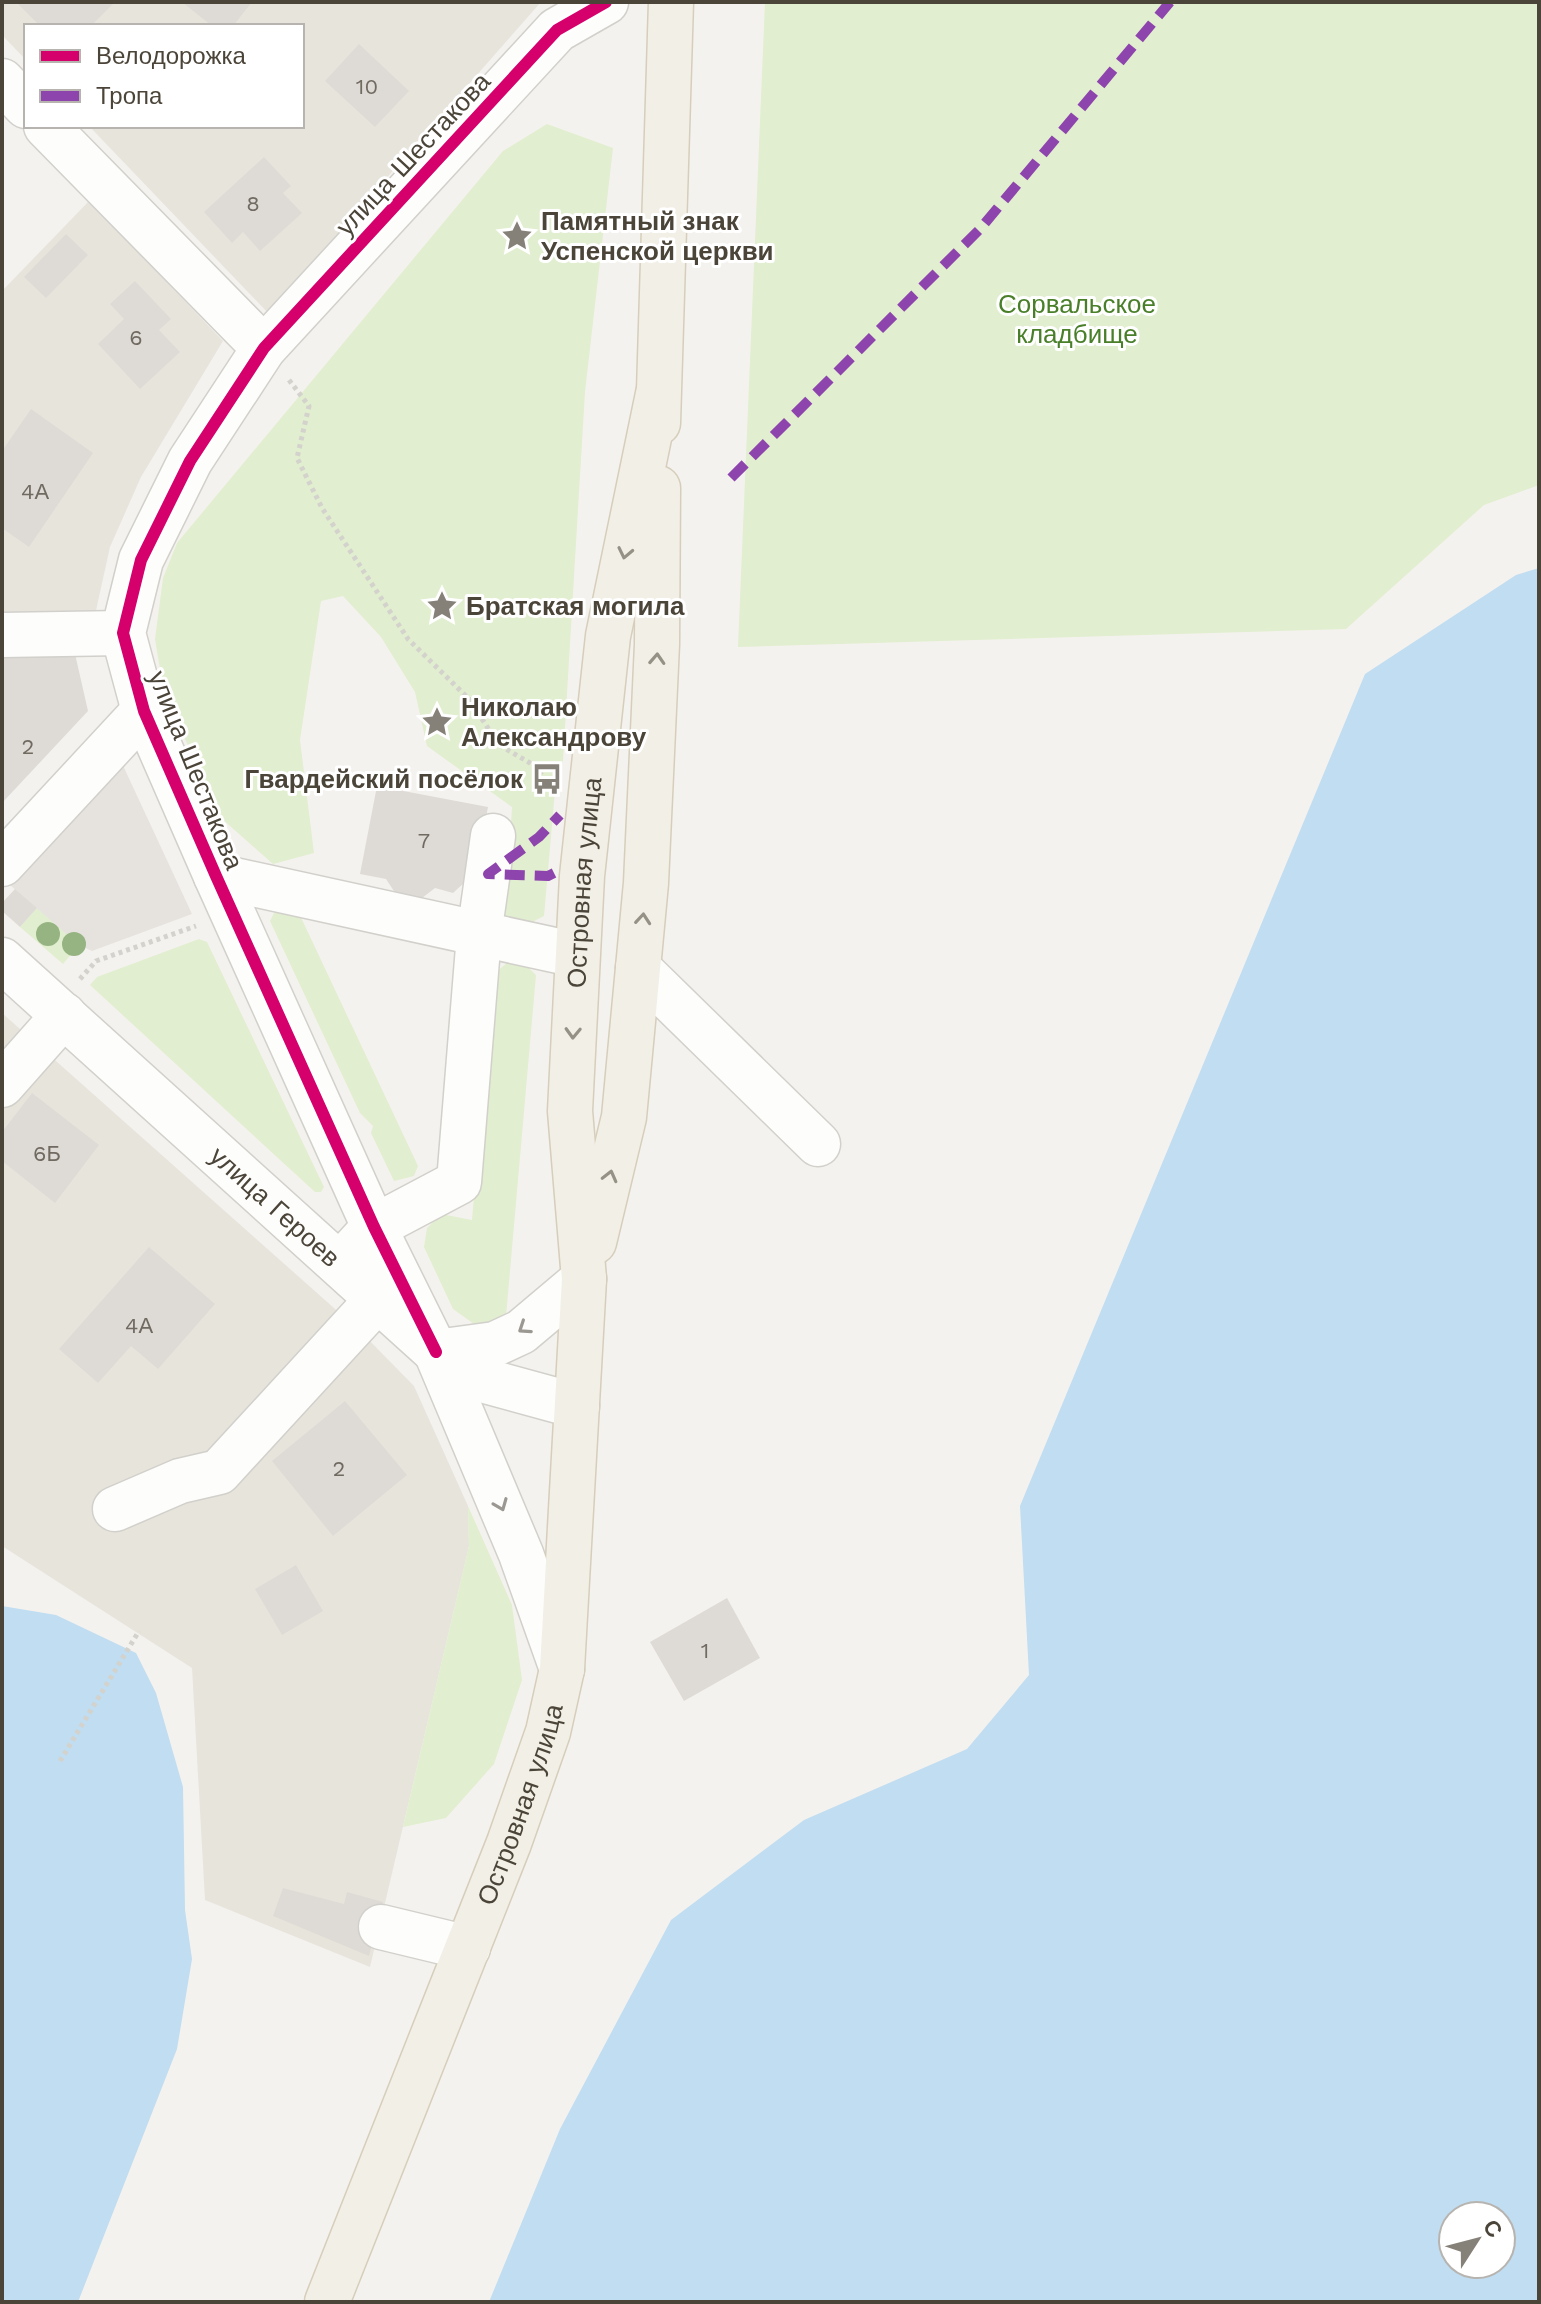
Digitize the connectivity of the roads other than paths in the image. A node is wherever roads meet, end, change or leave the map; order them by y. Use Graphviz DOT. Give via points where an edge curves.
graph roads {
  1 [pos="606,2"];
  2 [pos="671,2"];
  3 [pos="2,81"];
  4 [pos="24,104"];
  5 [pos="48,128"];
  6 [pos="264,348"];
  7 [pos="658,394"];
  8 [pos="123,633"];
  9 [pos="2,635"];
  10 [pos="144,711"];
  11 [pos="493,836"];
  12 [pos="2,864"];
  13 [pos="216,876"];
  14 [pos="479,935"];
  15 [pos="577,955"];
  16 [pos="2,960"];
  17 [pos="638,968"];
  18 [pos="70,999"];
  19 [pos="2,1085"];
  20 [pos="818,1144"];
  21 [pos="374,1227"];
  22 [pos="341,1263"];
  23 [pos="584,1279"];
  24 [pos="379,1298"];
  25 [pos="436,1352"];
  26 [pos="577,1406"];
  27 [pos="115,1509"];
  28 [pos="562,1669"];
  29 [pos="381,1927"];
  30 [pos="468,1948"];
  31 [pos="327,2302"];
  1 -- 6 [label="street, улица Шестакова" via="557,30"];
  2 -- 7 [label="main road, Островная улица"];
  3 -- 4 [label="street"];
  5 -- 6 [label="street"];
  6 -- 8 [label="street, улица Шестакова" via="190,461 141,560"];
  7 -- 15 [label="main road, Островная улица, one-way" via="608,636"];
  17 -- 7 [label="main road, Островная улица, one-way" via="657,644"];
  8 -- 9 [label="street"];
  8 -- 10 [label="street, улица Шестакова"];
  10 -- 12 [label="street"];
  10 -- 13 [label="street, улица Шестакова"];
  11 -- 14 [label="street"];
  13 -- 14 [label="street"];
  13 -- 21 [label="street, улица Шестакова"];
  14 -- 15 [label="street"];
  14 -- 21 [label="street" via="459,1182"];
  15 -- 17 [label="main road"];
  15 -- 23 [label="main road, Островная улица, one-way" via="570,1111"];
  16 -- 18 [label="street, улица Героев"];
  17 -- 20 [label="street"];
  23 -- 17 [label="main road, Островная улица, one-way" via="624,1117"];
  18 -- 19 [label="street"];
  18 -- 22 [label="street, улица Героев"];
  21 -- 22 [label="street"];
  21 -- 25 [label="street, улица Шестакова"];
  22 -- 24 [label="street, улица Героев"];
  23 -- 25 [label="street, one-way" via="521,1332 495,1344"];
  23 -- 26 [label="main road, Островная улица"];
  24 -- 25 [label="street, улица Героев"];
  24 -- 27 [label="street" via="219,1472 180,1481"];
  25 -- 26 [label="street, улица Героев" via="471,1377"];
  25 -- 28 [label="street, улица Шестакова, one-way" via="510,1526"];
  26 -- 28 [label="main road, Островная улица"];
  28 -- 30 [label="main road, Островная улица" via="548,1732"];
  29 -- 30 [label="street"];
  30 -- 31 [label="main road, Островная улица"];
}
